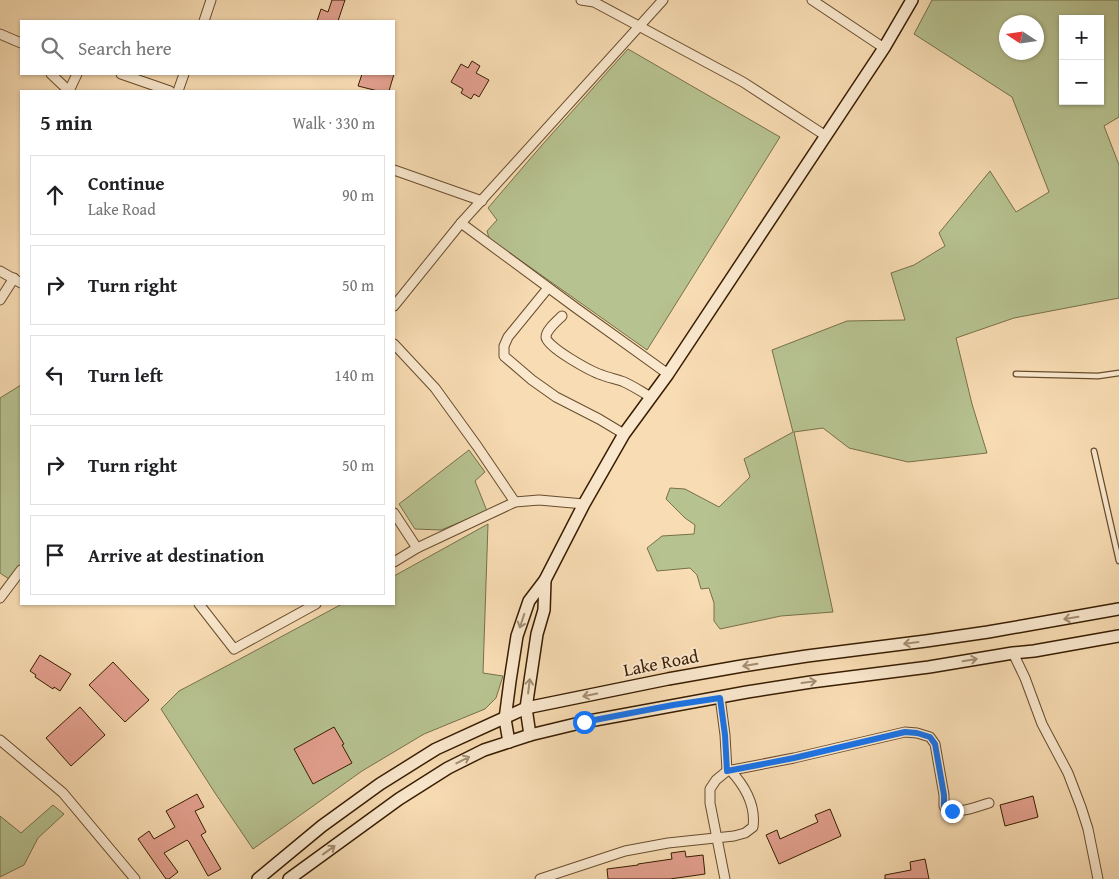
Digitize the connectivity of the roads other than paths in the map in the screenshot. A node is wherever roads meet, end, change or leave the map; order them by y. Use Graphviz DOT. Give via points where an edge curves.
graph roads {
  1 [pos="211,0"];
  2 [pos="581,0"];
  3 [pos="663,0"];
  4 [pos="812,0"];
  5 [pos="912,0"];
  6 [pos="204,20"];
  7 [pos="640,26"];
  8 [pos="0,34"];
  9 [pos="20,44"];
  10 [pos="884,48"];
  11 [pos="51,75"];
  12 [pos="77,75"];
  13 [pos="123,75"];
  14 [pos="184,75"];
  15 [pos="68,90"];
  16 [pos="69,90"];
  17 [pos="167,90"];
  18 [pos="178,90"];
  19 [pos="826,136"];
  20 [pos="395,170"];
  21 [pos="482,201"];
  22 [pos="462,223"];
  23 [pos="0,271"];
  24 [pos="18,281"];
  25 [pos="548,288"];
  26 [pos="0,300"];
  27 [pos="395,305"];
  28 [pos="562,316"];
  29 [pos="395,345"];
  30 [pos="1119,373"];
  31 [pos="668,374"];
  32 [pos="1016,374"];
  33 [pos="651,398"];
  34 [pos="624,434"];
  35 [pos="1094,451"];
  36 [pos="516,502"];
  37 [pos="584,504"];
  38 [pos="395,514"];
  39 [pos="417,548"];
  40 [pos="395,561"];
  41 [pos="1119,561"];
  42 [pos="20,571"];
  43 [pos="545,580"];
  44 [pos="0,598"];
  45 [pos="200,605"];
  46 [pos="314,605"];
  47 [pos="1119,609"];
  48 [pos="1119,636"];
  49 [pos="1013,653"];
  50 [pos="720,698"];
  51 [pos="526,708"];
  52 [pos="506,719"];
  53 [pos="530,735"];
  54 [pos="0,740"];
  55 [pos="509,742"];
  56 [pos="729,771"];
  57 [pos="989,803"];
  58 [pos="718,838"];
  59 [pos="135,879"];
  60 [pos="258,879"];
  61 [pos="289,879"];
  62 [pos="540,879"];
  63 [pos="725,879"];
  64 [pos="1098,879"];
  1 -- 6 [label="street"];
  2 -- 7 [label="street" via="594,2"];
  3 -- 7 [label="street"];
  4 -- 10 [label="street"];
  5 -- 10 [label="main road"];
  7 -- 19 [label="street" via="743,82"];
  7 -- 21 [label="street"];
  8 -- 9 [label="street"];
  10 -- 19 [label="main road"];
  11 -- 15 [label="street"];
  12 -- 16 [label="street"];
  13 -- 17 [label="street"];
  14 -- 18 [label="street"];
  19 -- 31 [label="main road"];
  20 -- 21 [label="street"];
  21 -- 22 [label="street"];
  22 -- 25 [label="street"];
  22 -- 27 [label="street"];
  23 -- 24 [label="street"];
  24 -- 26 [label="street"];
  25 -- 31 [label="street"];
  25 -- 34 [label="street" via="508,337 504,356 556,397"];
  28 -- 33 [label="street" via="548,331 547,342 590,370 624,382"];
  29 -- 36 [label="street" via="435,388"];
  30 -- 32 [label="lane" via="1098,376"];
  31 -- 33 [label="main road"];
  33 -- 34 [label="main road"];
  34 -- 37 [label="main road"];
  35 -- 41 [label="lane"];
  36 -- 37 [label="street" via="539,500"];
  36 -- 39 [label="street"];
  37 -- 43 [label="main road"];
  38 -- 39 [label="street"];
  39 -- 40 [label="street"];
  42 -- 44 [label="street"];
  51 -- 43 [label="main road, one-way" via="537,634 544,610"];
  43 -- 52 [label="main road, one-way" via="529,601 517,636"];
  45 -- 46 [label="street" via="234,649"];
  47 -- 51 [label="main road, Lake Road, one-way" via="988,632 733,668"];
  48 -- 49 [label="main road"];
  50 -- 49 [label="main road, one-way"];
  49 -- 64 [label="street" via="1081,807"];
  50 -- 53 [label="main road"];
  50 -- 56 [label="street"];
  51 -- 52 [label="main road, Lake Road"];
  51 -- 53 [label="main road"];
  52 -- 55 [label="main road"];
  52 -- 60 [label="main road, Lake Road" via="436,749 380,784"];
  53 -- 55 [label="main road"];
  54 -- 59 [label="street" via="63,793"];
  61 -- 55 [label="main road, one-way" via="399,799 448,768"];
  56 -- 57 [label="street" via="905,732 917,733 930,737 935,744 946,809 965,810"];
  56 -- 58 [label="street" via="710,789"];
  56 -- 58 [label="street" via="749,796 753,826 745,833"];
  58 -- 62 [label="street" via="625,851"];
  58 -- 63 [label="street"];
}
